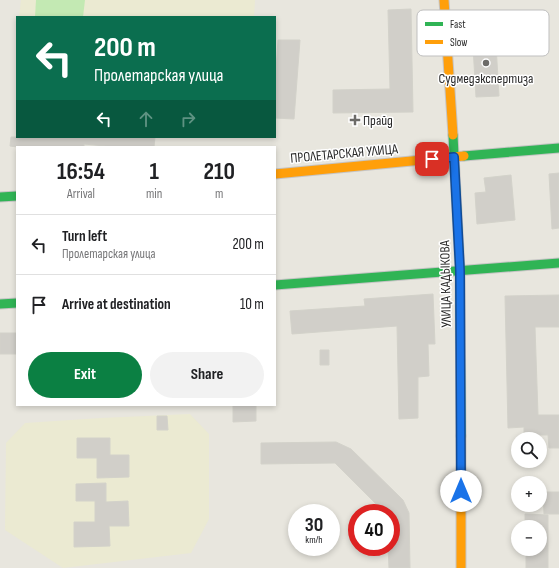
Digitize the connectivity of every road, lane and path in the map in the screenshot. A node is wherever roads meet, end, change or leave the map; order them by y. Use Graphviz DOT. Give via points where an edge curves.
graph roads {
  1 [pos="444,0"];
  2 [pos="445,10"];
  3 [pos="448,56"];
  4 [pos="559,148"];
  5 [pos="454,157"];
  6 [pos="276,174"];
  7 [pos="16,196"];
  8 [pos="0,197"];
  9 [pos="559,262"];
  10 [pos="460,271"];
  11 [pos="276,284"];
  12 [pos="16,303"];
  13 [pos="0,304"];
  14 [pos="461,568"];
  1 -- 2 [label="street, УЛИЦА КАДЫКОВА"];
  3 -- 5 [label="street, УЛИЦА КАДЫКОВА"];
  4 -- 5 [label="street, ПРОЛЕТАРСКАЯ УЛИЦА"];
  5 -- 6 [label="street, ПРОЛЕТАРСКАЯ УЛИЦА"];
  5 -- 10 [label="street, УЛИЦА КАДЫКОВА"];
  7 -- 8 [label="street"];
  9 -- 10 [label="street"];
  10 -- 11 [label="street"];
  10 -- 14 [label="street, УЛИЦА КАДЫКОВА"];
  12 -- 13 [label="street"];
}
